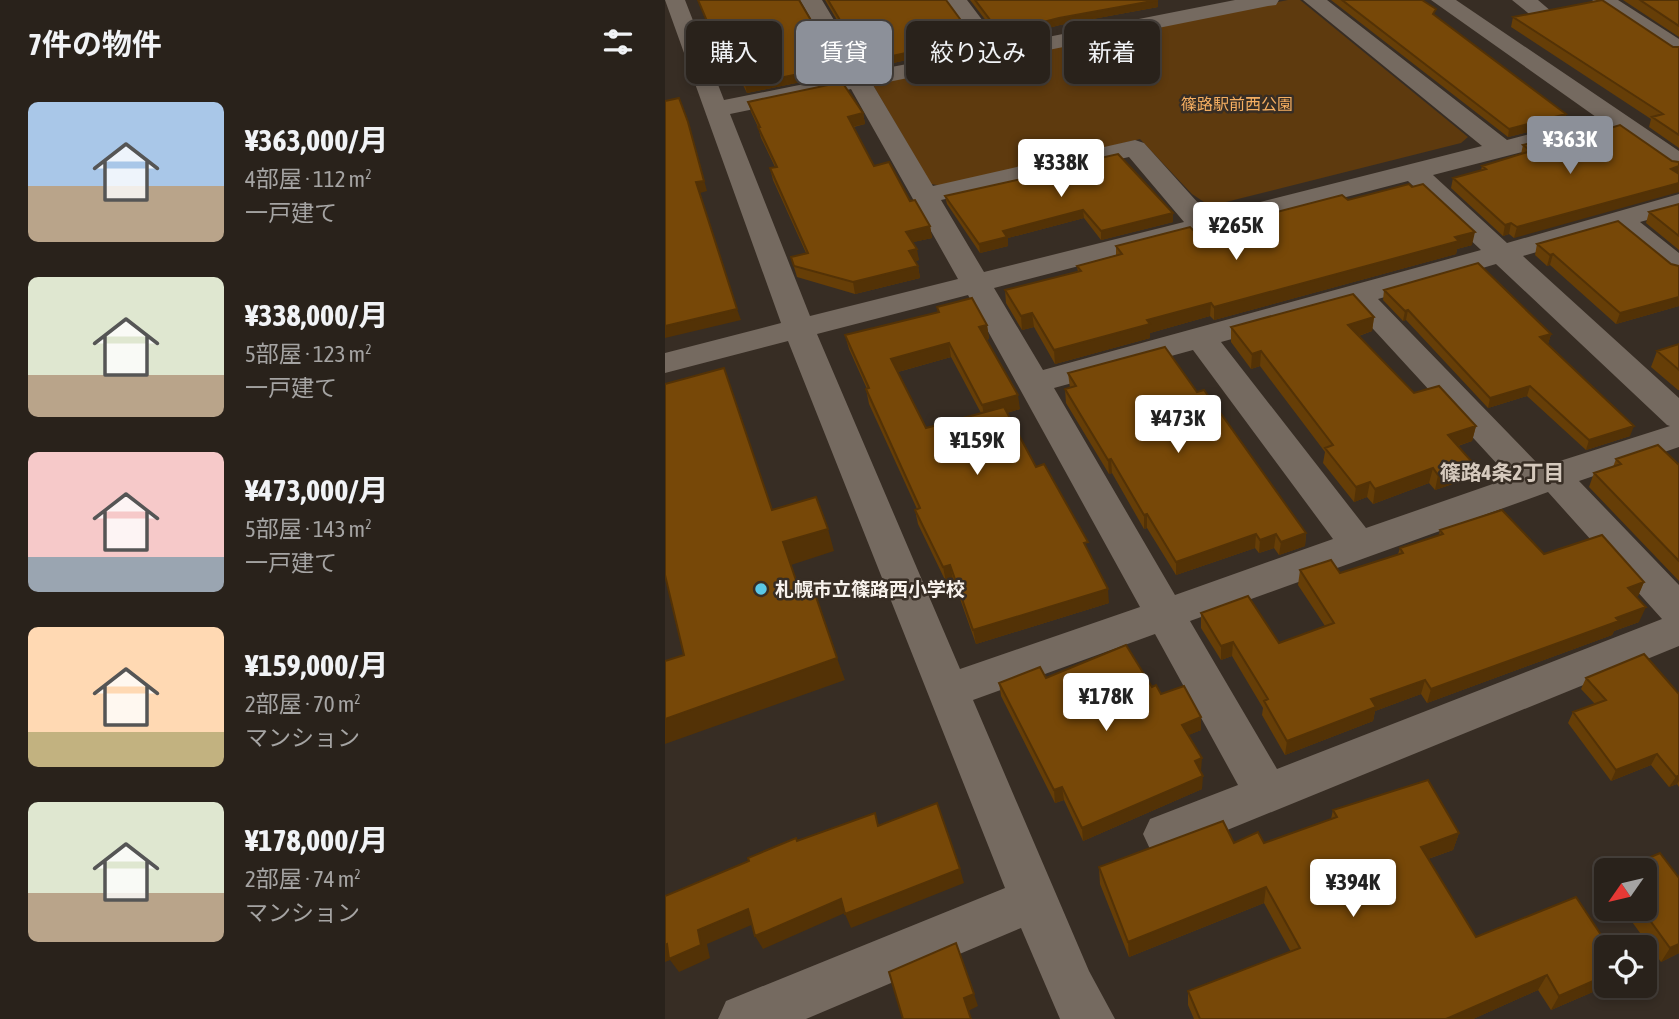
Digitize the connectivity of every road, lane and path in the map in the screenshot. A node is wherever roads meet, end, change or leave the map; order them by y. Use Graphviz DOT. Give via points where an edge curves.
graph roads {
  1 [pos="674,0"];
  2 [pos="811,0"];
  3 [pos="1268,0"];
  4 [pos="1314,0"];
  5 [pos="1442,0"];
  6 [pos="1604,0"];
  7 [pos="961,1"];
  8 [pos="1521,12"];
  9 [pos="823,21"];
  10 [pos="974,21"];
  11 [pos="1477,24"];
  12 [pos="1050,43"];
  13 [pos="1679,49"];
  14 [pos="844,84"];
  15 [pos="861,84"];
  16 [pos="715,109"];
  17 [pos="1616,120"];
  18 [pos="1502,149"];
  19 [pos="1679,163"];
  20 [pos="1414,172"];
  21 [pos="925,196"];
  22 [pos="1679,202"];
  23 [pos="1619,219"];
  24 [pos="1204,226"];
  25 [pos="1502,252"];
  26 [pos="1679,267"];
  27 [pos="976,283"];
  28 [pos="1358,295"];
  29 [pos="799,329"];
  30 [pos="1201,338"];
  31 [pos="665,363"];
  32 [pos="1034,383"];
  33 [pos="1679,417"];
  34 [pos="1679,435"];
  35 [pos="1545,480"];
  36 [pos="1359,546"];
  37 [pos="1679,611"];
  38 [pos="1166,614"];
  39 [pos="1679,629"];
  40 [pos="948,691"];
  41 [pos="1267,794"];
  42 [pos="1166,834"];
  43 [pos="1034,899"];
  44 [pos="744,1019"];
  45 [pos="1089,1019"];
  1 -- 16 [label="street" via="685,59"];
  2 -- 9 [label="street"];
  3 -- 12 [label="street"];
  4 -- 18 [label="street"];
  5 -- 11 [label="street"];
  6 -- 8 [label="street"];
  6 -- 13 [label="street"];
  7 -- 10 [label="street"];
  8 -- 11 [label="street"];
  11 -- 17 [label="street"];
  14 -- 16 [label="street"];
  15 -- 21 [label="street"];
  16 -- 29 [label="street"];
  17 -- 18 [label="street"];
  17 -- 19 [label="street"];
  18 -- 20 [label="street"];
  20 -- 24 [label="street"];
  20 -- 25 [label="street"];
  21 -- 24 [label="street" via="1135,148"];
  21 -- 27 [label="street"];
  22 -- 23 [label="street"];
  23 -- 25 [label="street"];
  23 -- 26 [label="street"];
  24 -- 27 [label="street"];
  25 -- 28 [label="street"];
  25 -- 33 [label="street"];
  27 -- 29 [label="street"];
  27 -- 32 [label="street"];
  28 -- 30 [label="street"];
  28 -- 35 [label="street"];
  29 -- 31 [label="street"];
  29 -- 40 [label="street"];
  30 -- 32 [label="street"];
  30 -- 36 [label="street"];
  32 -- 38 [label="street"];
  34 -- 35 [label="street"];
  35 -- 36 [label="street"];
  35 -- 37 [label="street"];
  36 -- 38 [label="street"];
  38 -- 40 [label="street"];
  38 -- 41 [label="street"];
  39 -- 41 [label="street"];
  40 -- 43 [label="street"];
  41 -- 42 [label="street"];
  43 -- 44 [label="street"];
  43 -- 45 [label="street" via="1071,989"];
}
